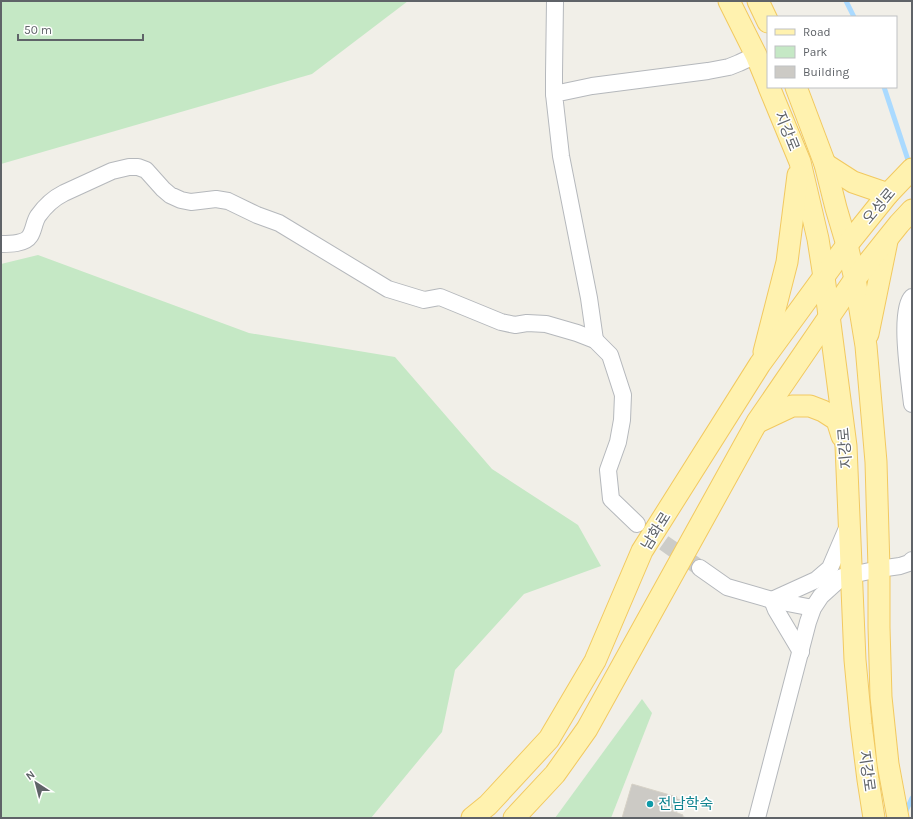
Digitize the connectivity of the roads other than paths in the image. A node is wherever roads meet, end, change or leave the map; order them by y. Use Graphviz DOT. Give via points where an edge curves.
graph roads {
  1 [pos="555,1"];
  2 [pos="729,1"];
  3 [pos="758,1"];
  4 [pos="767,20"];
  5 [pos="756,55"];
  6 [pos="767,83"];
  7 [pos="769,88"];
  8 [pos="796,88"];
  9 [pos="554,94"];
  10 [pos="800,162"];
  11 [pos="825,164"];
  12 [pos="912,169"];
  13 [pos="888,194"];
  14 [pos="900,224"];
  15 [pos="1,244"];
  16 [pos="847,245"];
  17 [pos="824,276"];
  18 [pos="855,279"];
  19 [pos="912,297"];
  20 [pos="830,316"];
  21 [pos="595,340"];
  22 [pos="866,346"];
  23 [pos="760,364"];
  24 [pos="912,404"];
  25 [pos="757,422"];
  26 [pos="846,446"];
  27 [pos="849,522"];
  28 [pos="636,524"];
  29 [pos="912,560"];
  30 [pos="700,568"];
  31 [pos="830,568"];
  32 [pos="879,569"];
  33 [pos="851,575"];
  34 [pos="772,600"];
  35 [pos="817,602"];
  36 [pos="801,652"];
  37 [pos="472,818"];
  38 [pos="514,818"];
  39 [pos="757,818"];
  40 [pos="874,818"];
  41 [pos="898,818"];
  1 -- 9 [label="street"];
  2 -- 5 [label="main road, 지강로"];
  3 -- 4 [label="main road"];
  5 -- 6 [label="main road, 지강로"];
  5 -- 9 [label="street" via="729,67 592,86"];
  7 -- 10 [label="main road, 지강로"];
  8 -- 11 [label="main road, 지강로"];
  9 -- 21 [label="street" via="561,156"];
  10 -- 17 [label="main road, 지강로"];
  10 -- 23 [label="main road" via="787,262"];
  11 -- 13 [label="main road" via="854,182"];
  11 -- 16 [label="main road, 지강로"];
  12 -- 13 [label="main road, 오성로"];
  13 -- 16 [label="main road, 오성로"];
  14 -- 18 [label="main road, 오성로"];
  14 -- 22 [label="main road"];
  15 -- 21 [label="street" via="26,240 38,216 64,193 112,171 138,167 146,170 170,195 181,200 228,201 280,223 388,289 424,300 440,297 501,322 515,325 546,324"];
  16 -- 17 [label="main road, 남화로"];
  16 -- 18 [label="main road, 지강로"];
  17 -- 20 [label="main road, 지강로"];
  17 -- 23 [label="main road, 남화로"];
  18 -- 20 [label="main road"];
  18 -- 22 [label="main road, 지강로"];
  19 -- 24 [label="street" via="906,311 905,335"];
  20 -- 25 [label="main road"];
  20 -- 26 [label="main road, 지강로"];
  21 -- 28 [label="street" via="610,355 623,395 618,442 608,470 611,499"];
  22 -- 32 [label="main road, 지강로" via="876,462"];
  23 -- 37 [label="main road, 남화로" via="642,552 595,661 549,739 488,805"];
  25 -- 26 [label="main road" via="792,406 810,406 837,420"];
  25 -- 38 [label="main road" via="588,729 555,774"];
  26 -- 27 [label="main road, 지강로"];
  27 -- 31 [label="street"];
  27 -- 33 [label="main road, 지강로"];
  29 -- 32 [label="street" via="900,566"];
  30 -- 34 [label="street" via="728,587"];
  31 -- 34 [label="street" via="816,580"];
  31 -- 35 [label="street"];
  32 -- 33 [label="street"];
  32 -- 41 [label="main road, 지강로" via="881,697 888,764"];
  33 -- 35 [label="street" via="842,577"];
  33 -- 40 [label="main road, 지강로" via="855,660"];
  34 -- 35 [label="street"];
  34 -- 36 [label="street"];
  35 -- 36 [label="street" via="808,622"];
  36 -- 39 [label="street"];
}
